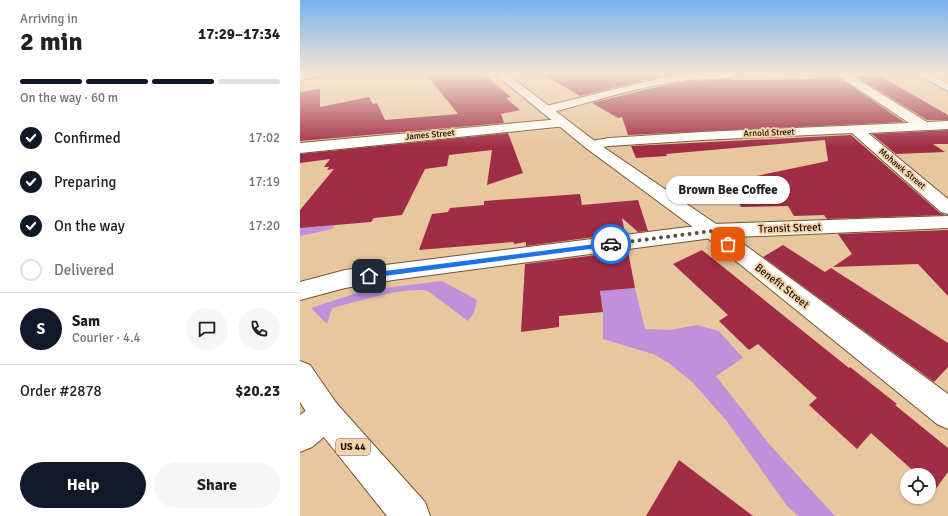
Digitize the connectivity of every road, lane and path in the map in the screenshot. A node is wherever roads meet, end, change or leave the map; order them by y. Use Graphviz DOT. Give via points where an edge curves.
graph roads {
  1 [pos="530,98"];
  2 [pos="609,98"];
  3 [pos="879,98"];
  4 [pos="553,116"];
  5 [pos="948,125"];
  6 [pos="924,126"];
  7 [pos="856,130"];
  8 [pos="591,145"];
  9 [pos="300,148"];
  10 [pos="948,208"];
  11 [pos="948,222"];
  12 [pos="712,231"];
  13 [pos="300,292"];
  14 [pos="300,375"];
  15 [pos="948,413"];
  16 [pos="326,415"];
  17 [pos="300,435"];
  18 [pos="411,516"];
  1 -- 4 [label="street, Benefit Street"];
  2 -- 4 [label="street, James Street"];
  3 -- 6 [label="street"];
  4 -- 8 [label="street, Benefit Street"];
  4 -- 9 [label="street, James Street"];
  5 -- 6 [label="street, Arnold Street"];
  6 -- 7 [label="street, Arnold Street"];
  7 -- 8 [label="street, Arnold Street" via="702,136"];
  7 -- 10 [label="street, Mohawk Street"];
  8 -- 12 [label="street, Benefit Street"];
  11 -- 12 [label="street, Transit Street"];
  12 -- 13 [label="street, Transit Street" via="345,279"];
  12 -- 15 [label="street, Benefit Street"];
  14 -- 16 [label="street, US 44"];
  16 -- 17 [label="street"];
  16 -- 18 [label="street, US 44"];
}
